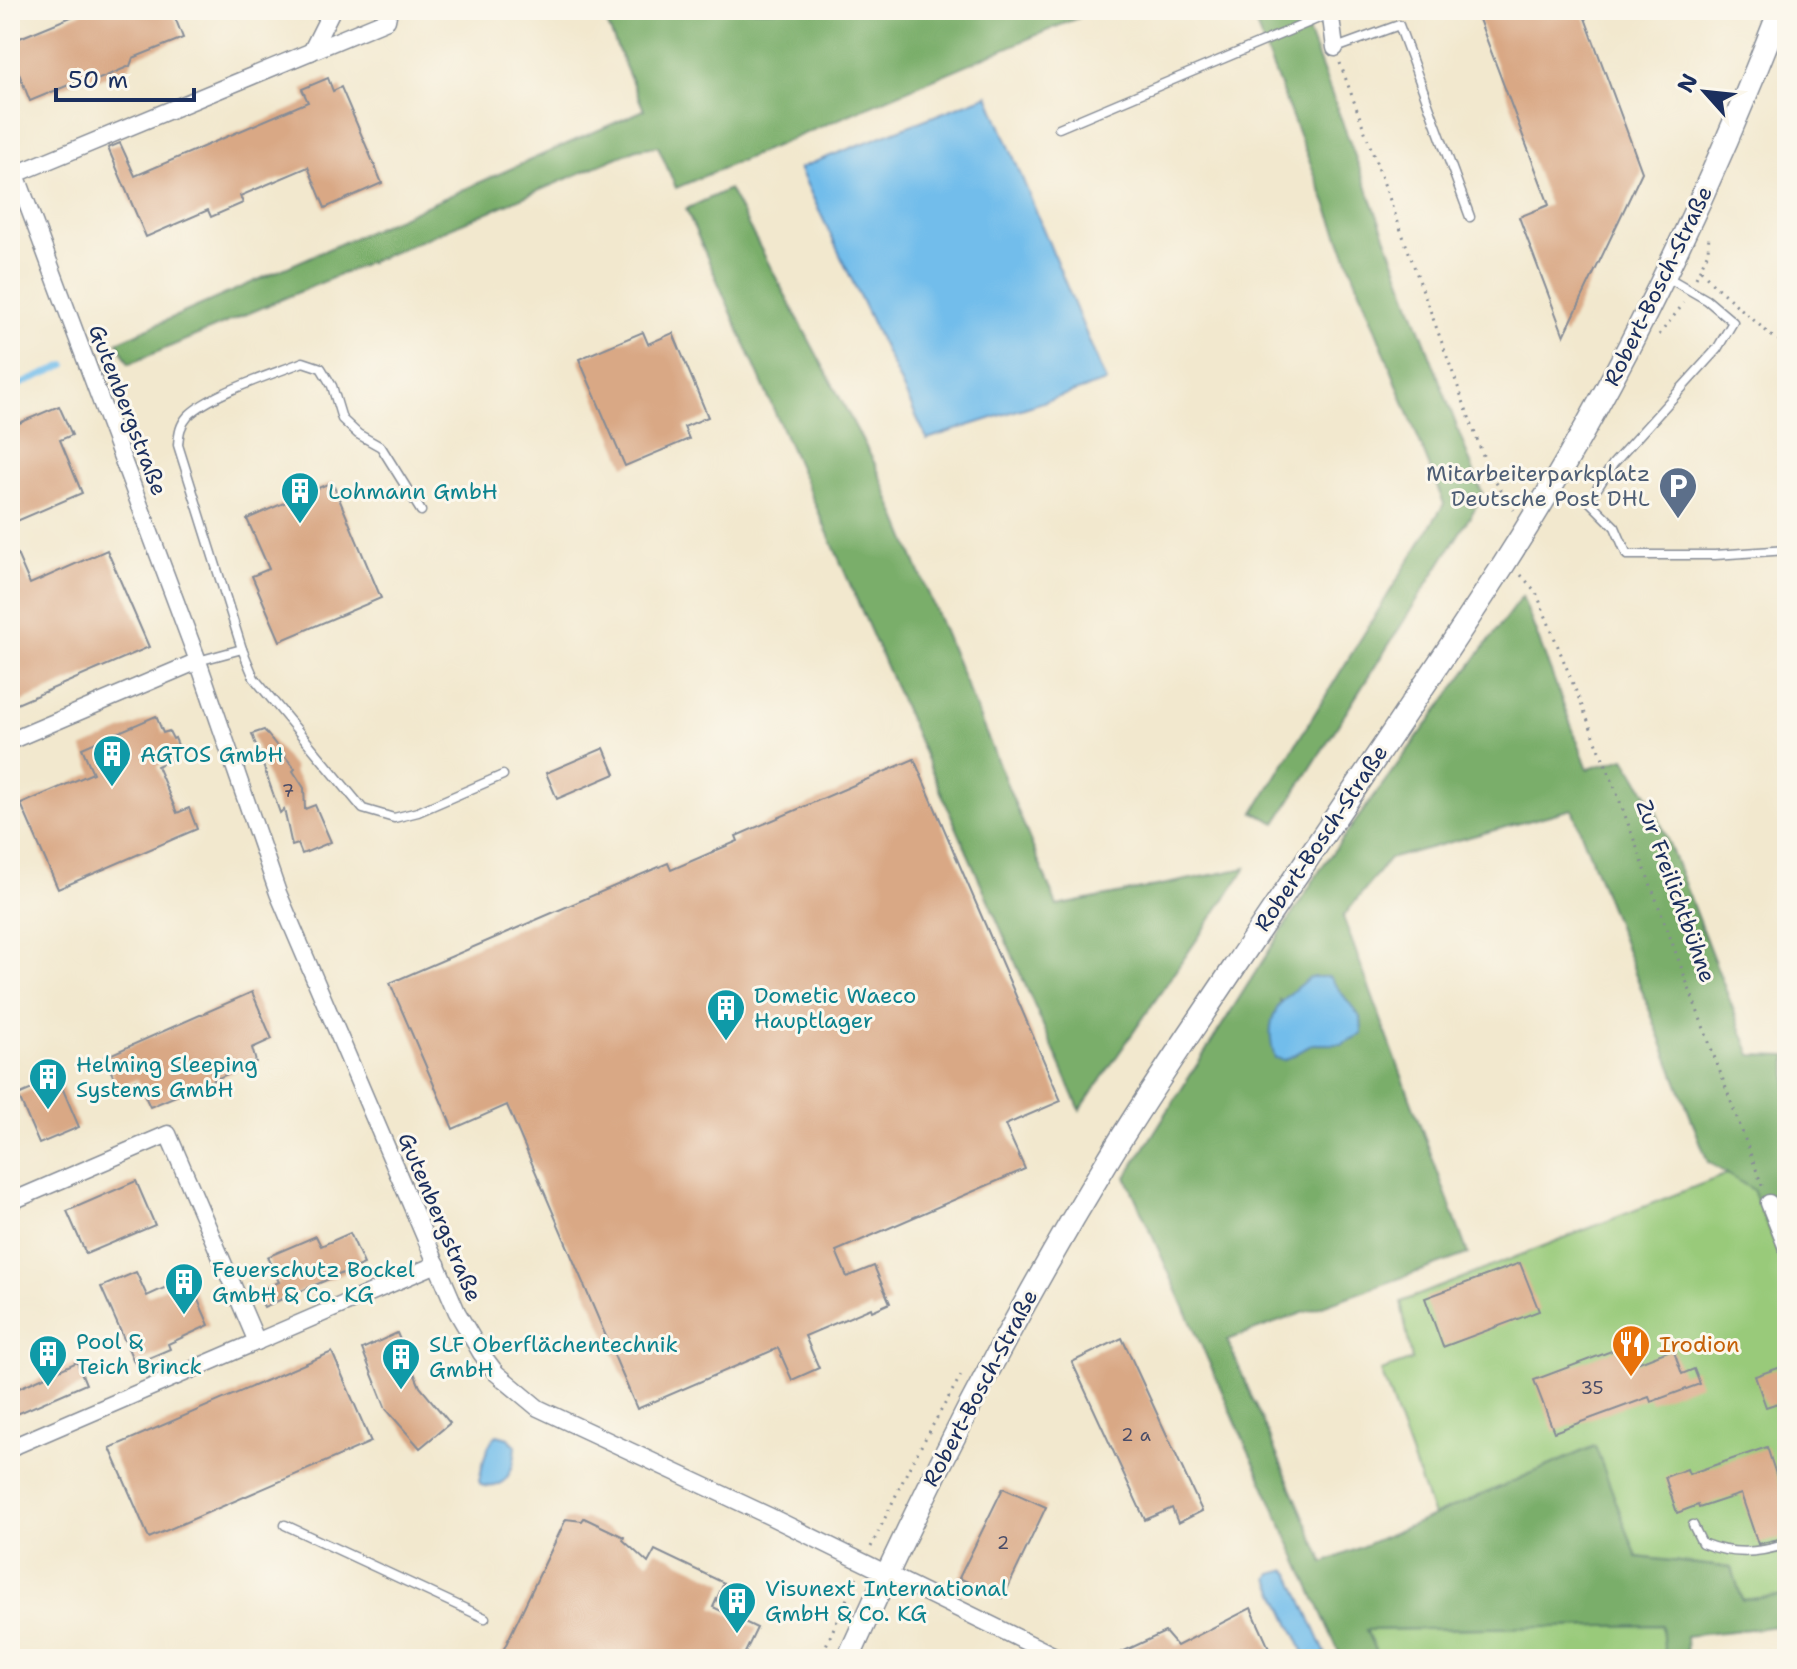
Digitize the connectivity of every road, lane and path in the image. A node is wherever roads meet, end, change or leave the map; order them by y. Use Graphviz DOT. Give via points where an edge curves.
graph roads {
  1 [pos="332,10"];
  2 [pos="389,10"];
  3 [pos="1780,10"];
  4 [pos="1330,12"];
  5 [pos="1335,48"];
  6 [pos="311,52"];
  7 [pos="1059,128"];
  8 [pos="13,167"];
  9 [pos="1470,217"];
  10 [pos="1701,270"];
  11 [pos="1666,277"];
  12 [pos="1787,344"];
  13 [pos="421,511"];
  14 [pos="1515,511"];
  15 [pos="1787,550"];
  16 [pos="1505,562"];
  17 [pos="242,649"];
  18 [pos="198,661"];
  19 [pos="10,741"];
  20 [pos="503,775"];
  21 [pos="10,1202"];
  22 [pos="1769,1203"];
  23 [pos="1787,1248"];
  24 [pos="437,1264"];
  25 [pos="257,1342"];
  26 [pos="10,1448"];
  27 [pos="285,1525"];
  28 [pos="1693,1525"];
  29 [pos="1787,1544"];
  30 [pos="886,1574"];
  31 [pos="485,1618"];
  32 [pos="848,1659"];
  33 [pos="1061,1659"];
  1 -- 6 [label="street"];
  2 -- 6 [label="street, Gutenbergstraße" via="387,20"];
  3 -- 11 [label="street, Robert-Bosch-Straße"];
  4 -- 5 [label="street"];
  4 -- 7 [label="lane"];
  5 -- 9 [label="lane" via="1399,25"];
  5 -- 14 [label="path" via="1489,472"];
  6 -- 8 [label="street, Gutenbergstraße"];
  8 -- 18 [label="street, Gutenbergstraße"];
  10 -- 12 [label="path"];
  11 -- 15 [label="lane" via="1733,322 1717,349 1613,464 1589,501 1615,527 1627,555"];
  11 -- 16 [label="street, Robert-Bosch-Straße" via="1590,421"];
  13 -- 17 [label="lane" via="381,447 342,419 321,368 303,362 205,402 187,417 178,445"];
  16 -- 22 [label="path, Zur Freilichtbühne" via="1536,592"];
  16 -- 30 [label="street, Robert-Bosch-Straße" via="1109,1157 983,1378"];
  17 -- 18 [label="lane"];
  17 -- 20 [label="lane" via="254,678 363,809 394,818"];
  18 -- 19 [label="street"];
  18 -- 24 [label="street, Gutenbergstraße" via="294,933"];
  21 -- 25 [label="street" via="168,1134"];
  22 -- 23 [label="street"];
  24 -- 25 [label="street"];
  24 -- 30 [label="street, Gutenbergstraße" via="481,1353 538,1408"];
  25 -- 26 [label="street"];
  27 -- 31 [label="lane"];
  28 -- 29 [label="lane" via="1702,1543 1720,1550 1749,1553"];
  30 -- 32 [label="street, Robert-Bosch-Straße"];
  30 -- 33 [label="street, Gutenbergstraße"];
}
